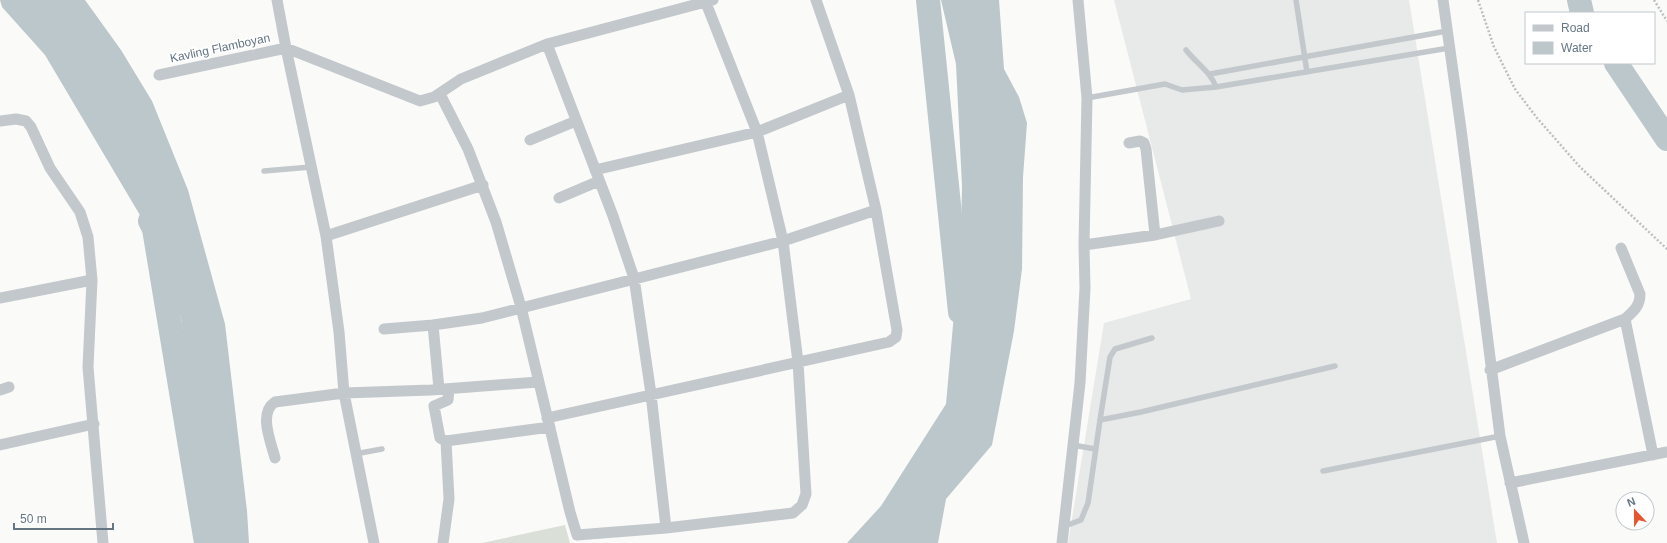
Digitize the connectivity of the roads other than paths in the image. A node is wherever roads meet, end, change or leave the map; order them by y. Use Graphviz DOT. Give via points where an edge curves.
graph roads {
  1 [pos="277,0"];
  2 [pos="816,0"];
  3 [pos="1078,0"];
  4 [pos="1296,0"];
  5 [pos="1443,0"];
  6 [pos="710,1"];
  7 [pos="1447,31"];
  8 [pos="547,44"];
  9 [pos="286,48"];
  10 [pos="1449,48"];
  11 [pos="1186,50"];
  12 [pos="1305,56"];
  13 [pos="1307,72"];
  14 [pos="1210,74"];
  15 [pos="159,75"];
  16 [pos="1216,88"];
  17 [pos="440,94"];
  18 [pos="849,95"];
  19 [pos="1087,98"];
  20 [pos="576,121"];
  21 [pos="0,122"];
  22 [pos="757,132"];
  23 [pos="530,140"];
  24 [pos="1128,143"];
  25 [pos="311,167"];
  26 [pos="595,170"];
  27 [pos="264,171"];
  28 [pos="599,181"];
  29 [pos="483,185"];
  30 [pos="559,198"];
  31 [pos="876,210"];
  32 [pos="1219,221"];
  33 [pos="326,236"];
  34 [pos="1155,236"];
  35 [pos="783,241"];
  36 [pos="1084,245"];
  37 [pos="1621,248"];
  38 [pos="634,278"];
  39 [pos="92,280"];
  40 [pos="0,298"];
  41 [pos="521,307"];
  42 [pos="1625,319"];
  43 [pos="433,325"];
  44 [pos="384,329"];
  45 [pos="1152,338"];
  46 [pos="798,362"];
  47 [pos="1335,366"];
  48 [pos="1490,370"];
  49 [pos="538,382"];
  50 [pos="444,389"];
  51 [pos="344,393"];
  52 [pos="651,394"];
  53 [pos="1100,420"];
  54 [pos="548,422"];
  55 [pos="94,424"];
  56 [pos="1500,436"];
  57 [pos="446,441"];
  58 [pos="1073,445"];
  59 [pos="0,446"];
  60 [pos="382,449"];
  61 [pos="1095,449"];
  62 [pos="1667,452"];
  63 [pos="355,454"];
  64 [pos="1653,455"];
  65 [pos="275,458"];
  66 [pos="1323,471"];
  67 [pos="1510,483"];
  68 [pos="1065,526"];
  69 [pos="666,528"];
  70 [pos="578,539"];
  71 [pos="104,543"];
  72 [pos="374,543"];
  73 [pos="442,543"];
  74 [pos="1062,543"];
  75 [pos="1524,543"];
  1 -- 9 [label="street"];
  2 -- 18 [label="street"];
  3 -- 19 [label="street"];
  4 -- 12 [label="lane"];
  5 -- 7 [label="street"];
  6 -- 8 [label="street"];
  6 -- 22 [label="street"];
  7 -- 10 [label="street"];
  7 -- 12 [label="lane"];
  8 -- 17 [label="street" via="461,79"];
  8 -- 20 [label="street"];
  9 -- 15 [label="street, Kavling Flamboyan"];
  9 -- 17 [label="street" via="420,101"];
  9 -- 25 [label="street"];
  10 -- 13 [label="lane"];
  10 -- 48 [label="street"];
  11 -- 14 [label="lane" via="1198,65"];
  12 -- 13 [label="lane"];
  12 -- 14 [label="lane"];
  13 -- 16 [label="lane"];
  14 -- 16 [label="lane"];
  16 -- 19 [label="lane" via="1182,90 1166,84"];
  17 -- 29 [label="street"];
  18 -- 22 [label="street"];
  18 -- 31 [label="street"];
  19 -- 36 [label="street"];
  20 -- 23 [label="street"];
  20 -- 26 [label="street"];
  21 -- 39 [label="street" via="16,119 26,121 31,127 50,168 83,218 88,237"];
  22 -- 26 [label="street"];
  22 -- 35 [label="street"];
  24 -- 34 [label="street" via="1140,141 1146,148"];
  25 -- 27 [label="lane"];
  25 -- 33 [label="street"];
  26 -- 28 [label="street"];
  28 -- 30 [label="street"];
  28 -- 38 [label="street"];
  29 -- 33 [label="street"];
  29 -- 41 [label="street"];
  31 -- 35 [label="street"];
  31 -- 46 [label="street" via="897,330 896,337 890,342"];
  32 -- 34 [label="street"];
  33 -- 51 [label="street"];
  34 -- 36 [label="street"];
  35 -- 38 [label="street"];
  35 -- 46 [label="street"];
  36 -- 58 [label="street" via="1085,288"];
  37 -- 42 [label="street" via="1640,294 1637,308"];
  38 -- 41 [label="street"];
  38 -- 52 [label="street"];
  39 -- 40 [label="street"];
  39 -- 55 [label="street" via="88,367"];
  41 -- 43 [label="street" via="467,321"];
  41 -- 49 [label="street"];
  42 -- 48 [label="street"];
  42 -- 64 [label="street"];
  43 -- 44 [label="street"];
  43 -- 50 [label="street"];
  45 -- 53 [label="lane" via="1115,349 1113,352 1110,357"];
  46 -- 52 [label="street"];
  46 -- 69 [label="street" via="806,494 802,505 793,513"];
  47 -- 53 [label="lane"];
  48 -- 56 [label="street"];
  49 -- 50 [label="street"];
  49 -- 54 [label="street"];
  50 -- 51 [label="street"];
  50 -- 57 [label="street" via="448,400 434,406 440,438"];
  51 -- 63 [label="street"];
  51 -- 65 [label="street" via="285,400 270,406 266,413"];
  52 -- 54 [label="street"];
  52 -- 69 [label="street"];
  53 -- 61 [label="lane"];
  54 -- 57 [label="street"];
  54 -- 70 [label="street"];
  55 -- 59 [label="street"];
  55 -- 71 [label="street"];
  56 -- 66 [label="lane"];
  56 -- 67 [label="street"];
  57 -- 73 [label="street" via="449,499"];
  58 -- 61 [label="lane"];
  58 -- 68 [label="street"];
  60 -- 63 [label="lane"];
  61 -- 68 [label="lane" via="1084,514 1081,520"];
  62 -- 64 [label="street"];
  63 -- 72 [label="street"];
  64 -- 67 [label="street"];
  67 -- 75 [label="street"];
  68 -- 74 [label="street"];
  69 -- 70 [label="street"];
}
